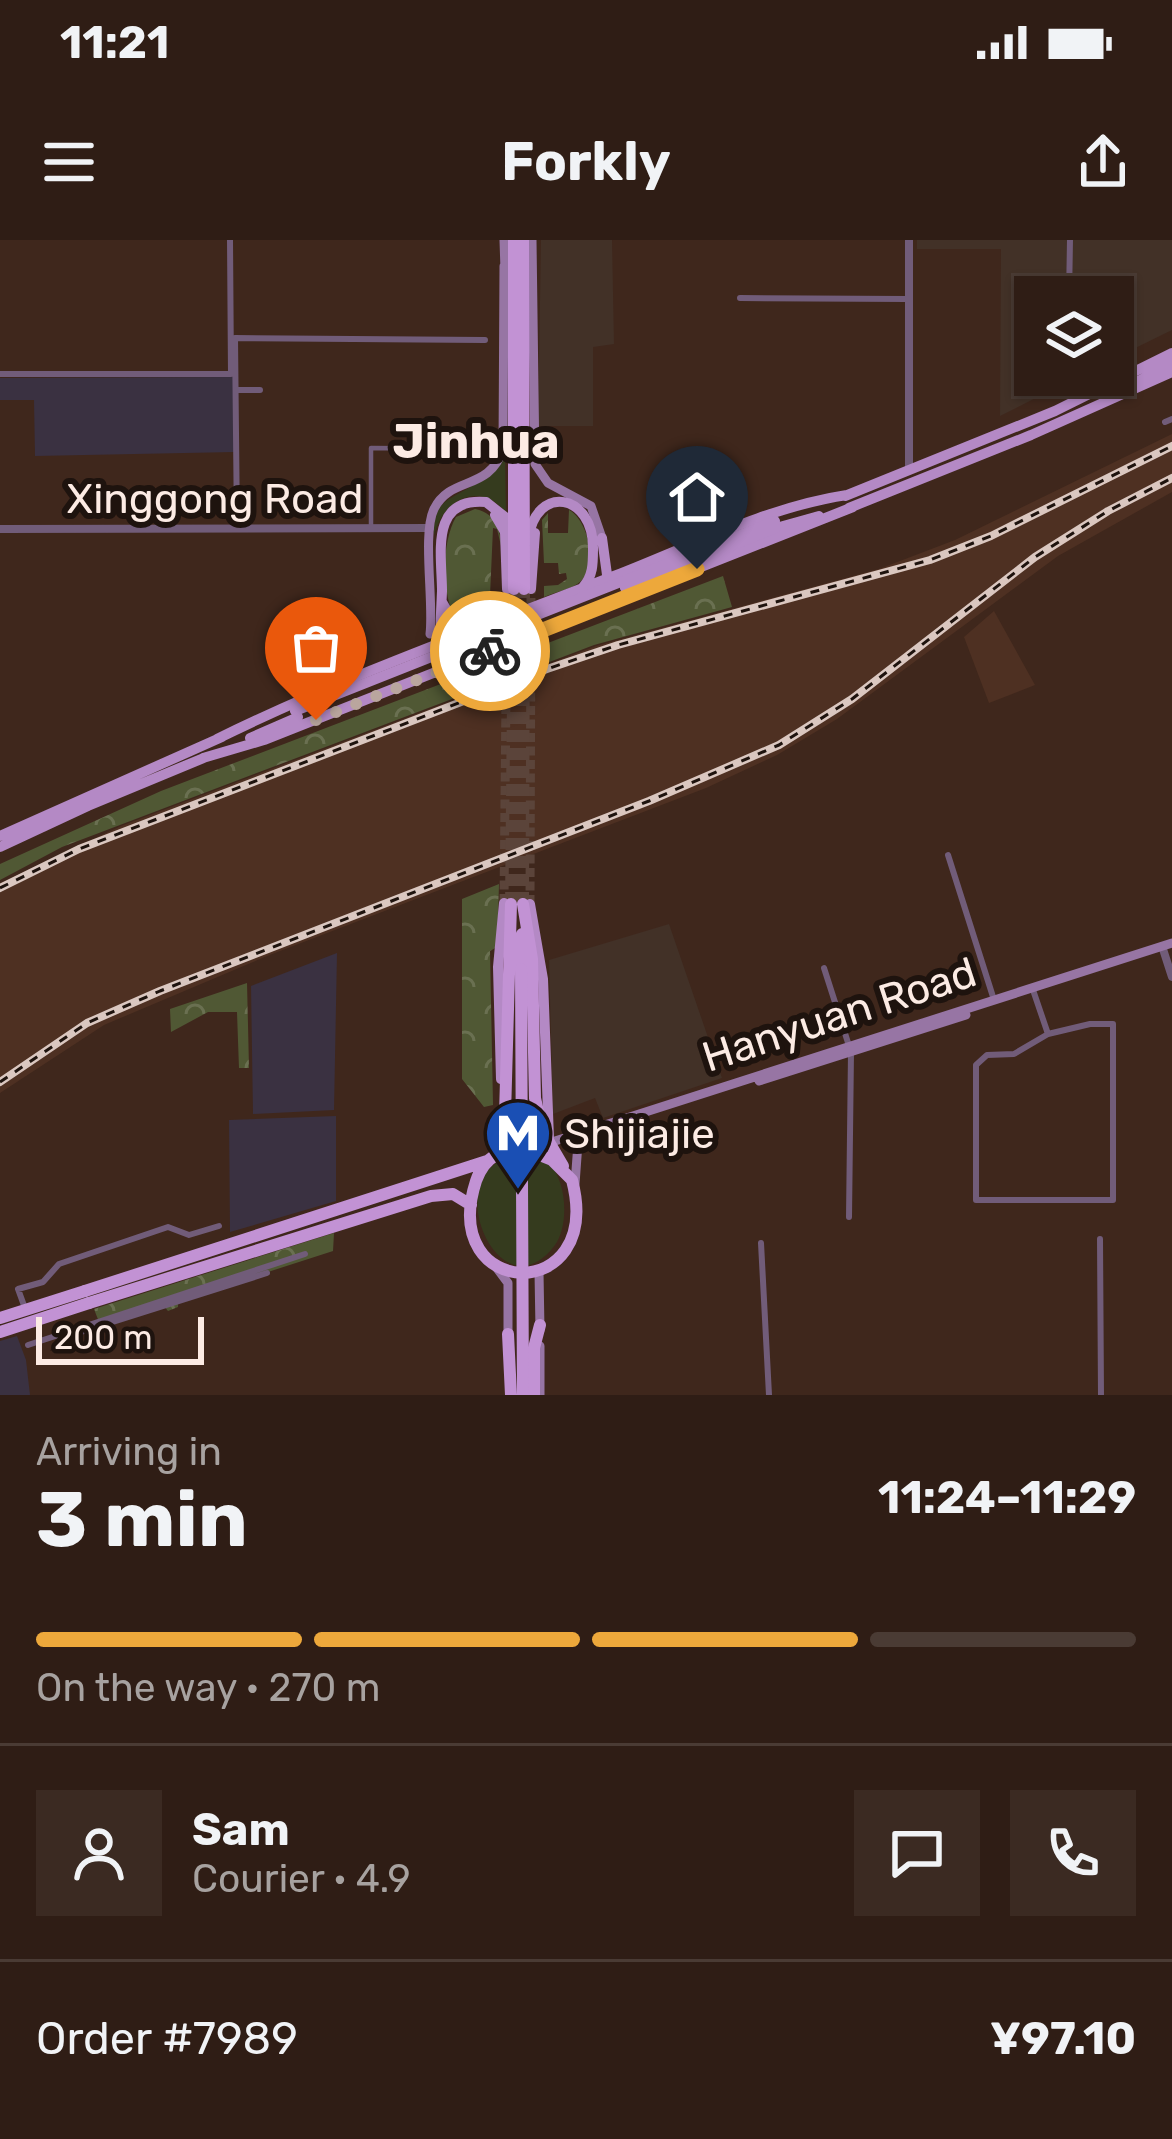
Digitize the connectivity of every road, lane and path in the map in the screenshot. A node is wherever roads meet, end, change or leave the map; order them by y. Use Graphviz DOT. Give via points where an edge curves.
graph roads {
  1 [pos="230,240"];
  2 [pos="504,240"];
  3 [pos="523,240"];
  4 [pos="908,240"];
  5 [pos="1070,240"];
  6 [pos="531,254"];
  7 [pos="504,266"];
  8 [pos="1069,276"];
  9 [pos="740,298"];
  10 [pos="908,299"];
  11 [pos="519,312"];
  12 [pos="484,340"];
  13 [pos="505,340"];
  14 [pos="454,342"];
  15 [pos="1172,353"];
  16 [pos="1172,363"];
  17 [pos="1172,372"];
  18 [pos="0,374"];
  19 [pos="1134,384"];
  20 [pos="1134,387"];
  21 [pos="237,390"];
  22 [pos="260,390"];
  23 [pos="1112,396"];
  24 [pos="503,449"];
  25 [pos="909,472"];
  26 [pos="850,501"];
  27 [pos="582,511"];
  28 [pos="237,528"];
  29 [pos="371,528"];
  30 [pos="430,528"];
  31 [pos="0,529"];
  32 [pos="602,538"];
  33 [pos="514,543"];
  34 [pos="643,566"];
  35 [pos="524,567"];
  36 [pos="607,579"];
  37 [pos="442,580"];
  38 [pos="519,589"];
  39 [pos="577,591"];
  40 [pos="442,598"];
  41 [pos="616,602"];
  42 [pos="538,605"];
  43 [pos="490,624"];
  44 [pos="546,629"];
  45 [pos="433,640"];
  46 [pos="503,646"];
  47 [pos="441,670"];
  48 [pos="296,714"];
  49 [pos="217,739"];
  50 [pos="203,758"];
  51 [pos="0,836"];
  52 [pos="0,847"];
  53 [pos="947,855"];
  54 [pos="517,904"];
  55 [pos="510,921"];
  56 [pos="1167,947"];
  57 [pos="824,968"];
  58 [pos="517,969"];
  59 [pos="1172,977"];
  60 [pos="1033,990"];
  61 [pos="994,1000"];
  62 [pos="1048,1034"];
  63 [pos="850,1048"];
  64 [pos="535,1098"];
  65 [pos="504,1115"];
  66 [pos="548,1122"];
  67 [pos="583,1130"];
  68 [pos="550,1143"];
  69 [pos="504,1150"];
  70 [pos="527,1150"];
  71 [pos="487,1161"];
  72 [pos="568,1175"];
  73 [pos="574,1190"];
  74 [pos="471,1205"];
  75 [pos="849,1217"];
  76 [pos="219,1226"];
  77 [pos="1100,1239"];
  78 [pos="761,1243"];
  79 [pos="305,1254"];
  80 [pos="496,1267"];
  81 [pos="539,1272"];
  82 [pos="267,1274"];
  83 [pos="87,1297"];
  84 [pos="0,1318"];
  85 [pos="540,1325"];
  86 [pos="0,1332"];
  87 [pos="508,1334"];
  88 [pos="33,1345"];
  89 [pos="514,1395"];
  90 [pos="537,1395"];
  91 [pos="769,1395"];
  92 [pos="1101,1395"];
  1 -- 18 [label="street" via="231,374"];
  2 -- 7 [label="main road"];
  3 -- 6 [label="main road"];
  3 -- 11 [label="highway"];
  4 -- 10 [label="street"];
  5 -- 8 [label="street"];
  6 -- 11 [label="main road"];
  6 -- 32 [label="main road" via="535,464 550,485 591,506"];
  7 -- 11 [label="main road"];
  7 -- 13 [label="main road"];
  9 -- 10 [label="street"];
  10 -- 25 [label="street"];
  11 -- 33 [label="highway"];
  11 -- 35 [label="highway"];
  12 -- 13 [label="street"];
  12 -- 14 [label="street"];
  12 -- 21 [label="street" via="235,338"];
  13 -- 24 [label="main road"];
  15 -- 25 [label="main road"];
  16 -- 19 [label="main road"];
  17 -- 20 [label="main road"];
  21 -- 22 [label="street"];
  21 -- 28 [label="street"];
  23 -- 26 [label="main road" via="1031,435"];
  24 -- 29 [label="street" via="371,448"];
  24 -- 30 [label="main road" via="488,475 444,496"];
  25 -- 26 [label="main road"];
  26 -- 34 [label="main road" via="774,514"];
  26 -- 41 [label="main road"];
  26 -- 48 [label="main road, bridge"];
  27 -- 35 [label="main road" via="558,502 539,511"];
  27 -- 38 [label="main road" via="553,509 538,522"];
  27 -- 39 [label="main road" via="593,530 593,564"];
  28 -- 29 [label="street, Xinggong Road"];
  28 -- 31 [label="street, Xinggong Road"];
  29 -- 30 [label="street, Xinggong Road"];
  30 -- 45 [label="main road"];
  32 -- 34 [label="main road" via="617,564"];
  32 -- 36 [label="main road"];
  33 -- 37 [label="main road" via="493,505 463,505 444,526"];
  33 -- 38 [label="highway"];
  34 -- 36 [label="main road"];
  35 -- 38 [label="highway"];
  36 -- 39 [label="main road"];
  36 -- 41 [label="main road"];
  37 -- 38 [label="main road" via="450,522 481,508 503,528"];
  37 -- 40 [label="main road"];
  39 -- 42 [label="main road"];
  40 -- 43 [label="main road" via="458,627"];
  40 -- 45 [label="main road"];
  41 -- 44 [label="main road"];
  42 -- 43 [label="main road"];
  42 -- 44 [label="main road" via="538,626"];
  43 -- 45 [label="main road"];
  43 -- 46 [label="main road" via="502,623"];
  44 -- 46 [label="main road"];
  45 -- 47 [label="main road"];
  45 -- 49 [label="main road"];
  46 -- 47 [label="main road"];
  47 -- 50 [label="main road"];
  48 -- 49 [label="main road"];
  48 -- 50 [label="main road"];
  49 -- 51 [label="main road"];
  50 -- 52 [label="main road"];
  53 -- 61 [label="street"];
  54 -- 55 [label="highway"];
  54 -- 58 [label="highway"];
  54 -- 64 [label="highway" via="532,959"];
  54 -- 65 [label="main road" via="498,967"];
  54 -- 66 [label="main road" via="542,968"];
  55 -- 58 [label="highway"];
  55 -- 65 [label="highway"];
  56 -- 59 [label="street"];
  56 -- 60 [label="main road, Hanyuan Road"];
  57 -- 63 [label="street"];
  58 -- 89 [label="highway, bridge"];
  60 -- 61 [label="main road, Hanyuan Road"];
  60 -- 62 [label="street"];
  60 -- 63 [label="main road, Hanyuan Road"];
  61 -- 63 [label="main road, Hanyuan Road"];
  62 -- 62 [label="street" via="976,1065 976,1200 1113,1200 1113,1024"];
  63 -- 67 [label="main road, Hanyuan Road"];
  63 -- 73 [label="main road, Hanyuan Road" via="584,1137"];
  63 -- 75 [label="street"];
  64 -- 66 [label="main road"];
  64 -- 68 [label="highway"];
  65 -- 69 [label="highway"];
  66 -- 67 [label="main road"];
  66 -- 68 [label="main road"];
  67 -- 68 [label="main road, Hanyuan Road"];
  68 -- 70 [label="main road, Hanyuan Road"];
  68 -- 72 [label="highway"];
  69 -- 70 [label="highway"];
  69 -- 71 [label="highway"];
  70 -- 72 [label="highway"];
  71 -- 74 [label="highway"];
  71 -- 83 [label="highway"];
  72 -- 73 [label="highway"];
  73 -- 81 [label="highway" via="570,1244"];
  74 -- 80 [label="highway" via="473,1239"];
  74 -- 83 [label="highway" via="455,1195 431,1196"];
  76 -- 88 [label="street" via="189,1235 168,1227 59,1264 43,1282 18,1289"];
  77 -- 92 [label="street"];
  78 -- 91 [label="street"];
  79 -- 88 [label="street"];
  80 -- 81 [label="highway"];
  80 -- 87 [label="main road" via="508,1283"];
  81 -- 85 [label="main road"];
  82 -- 88 [label="street"];
  83 -- 84 [label="highway, bridge"];
  83 -- 86 [label="highway, bridge"];
  85 -- 90 [label="highway"];
  87 -- 89 [label="highway"];
}
